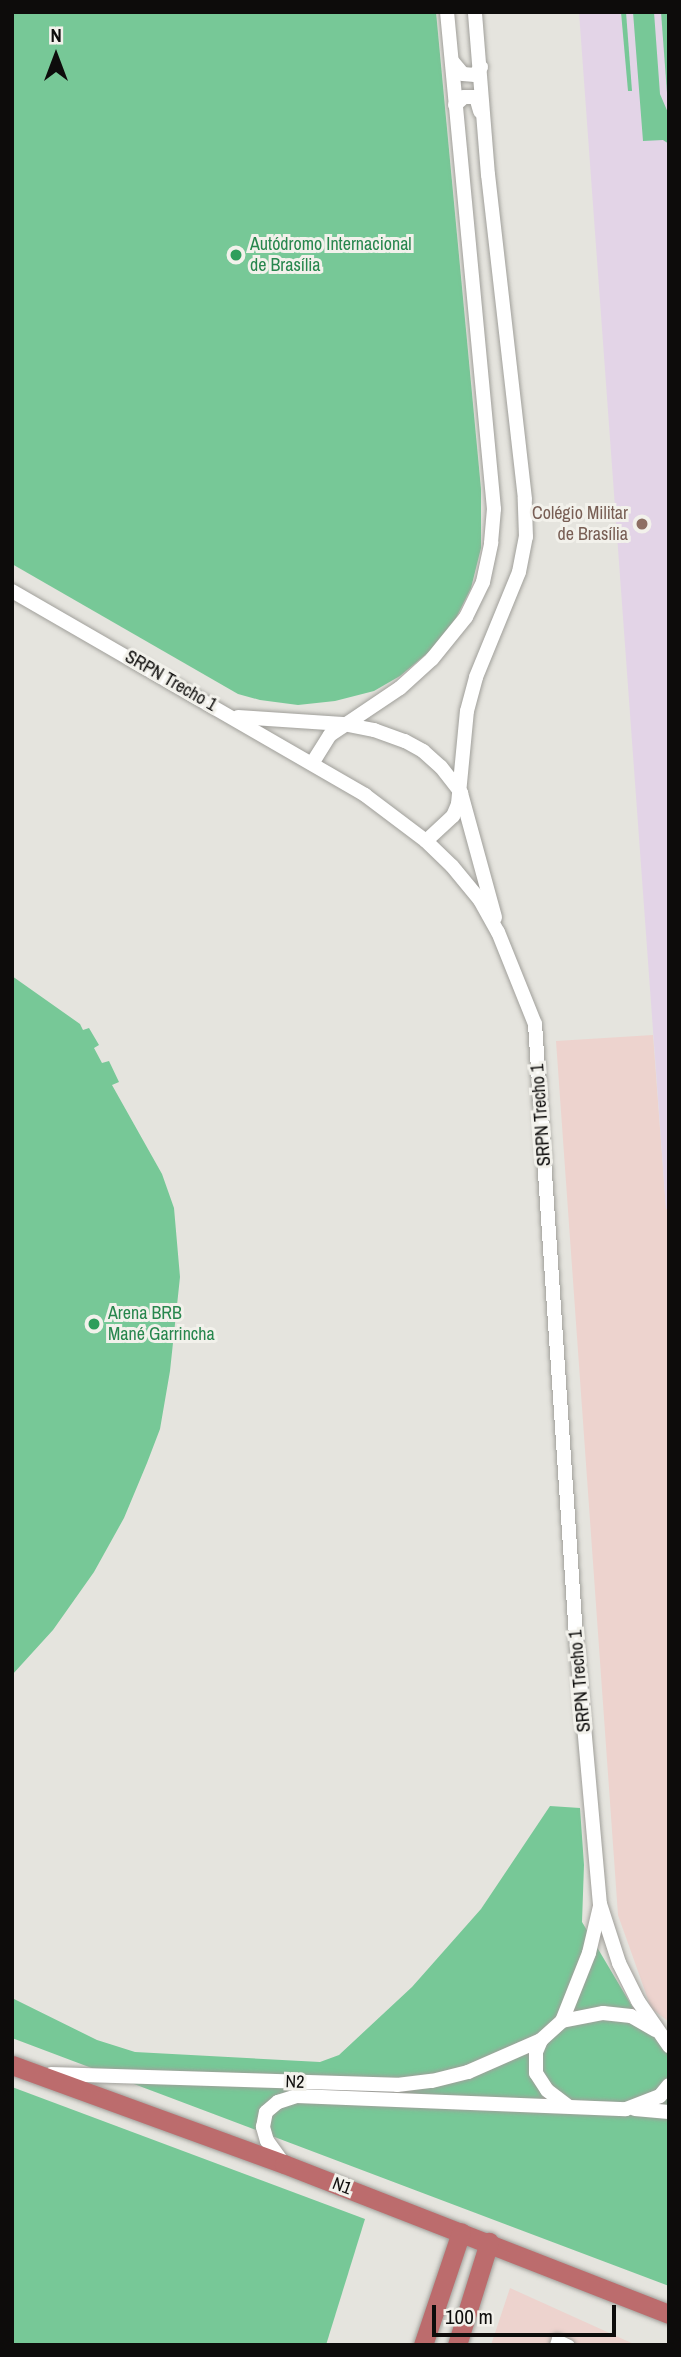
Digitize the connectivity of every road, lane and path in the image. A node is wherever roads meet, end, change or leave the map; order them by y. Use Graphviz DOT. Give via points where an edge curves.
graph roads {
  1 [pos="447,12"];
  2 [pos="475,12"];
  3 [pos="452,61"];
  4 [pos="481,67"];
  5 [pos="455,105"];
  6 [pos="485,140"];
  7 [pos="12,591"];
  8 [pos="370,706"];
  9 [pos="234,717"];
  10 [pos="311,722"];
  11 [pos="343,724"];
  12 [pos="464,759"];
  13 [pos="313,762"];
  14 [pos="461,793"];
  15 [pos="470,826"];
  16 [pos="425,841"];
  17 [pos="498,932"];
  18 [pos="600,1904"];
  19 [pos="562,2021"];
  20 [pos="659,2032"];
  21 [pos="541,2040"];
  22 [pos="669,2046"];
  23 [pos="12,2065"];
  24 [pos="40,2074"];
  25 [pos="669,2085"];
  26 [pos="568,2106"];
  27 [pos="626,2109"];
  28 [pos="669,2112"];
  29 [pos="284,2164"];
  30 [pos="461,2232"];
  31 [pos="489,2242"];
  32 [pos="665,2315"];
  33 [pos="423,2345"];
  34 [pos="457,2345"];
  35 [pos="555,2345"];
  36 [pos="570,2345"];
  1 -- 3 [label="main road"];
  2 -- 4 [label="main road"];
  3 -- 4 [label="main road" via="464,74 475,75"];
  3 -- 5 [label="main road"];
  4 -- 6 [label="main road"];
  5 -- 6 [label="main road" via="464,97 478,99"];
  5 -- 8 [label="main road" via="494,509 491,543 483,582 466,617 432,659 400,688"];
  6 -- 12 [label="main road" via="526,537 519,572 467,711"];
  7 -- 9 [label="main road, SRPN Trecho 1"];
  8 -- 10 [label="main road"];
  8 -- 11 [label="main road"];
  9 -- 10 [label="main road"];
  9 -- 13 [label="main road, SRPN Trecho 1"];
  10 -- 11 [label="main road"];
  11 -- 13 [label="main road" via="319,748"];
  11 -- 14 [label="main road" via="405,741 441,767"];
  12 -- 14 [label="main road"];
  12 -- 15 [label="main road"];
  13 -- 16 [label="main road, SRPN Trecho 1" via="365,794"];
  14 -- 15 [label="main road"];
  14 -- 16 [label="main road" via="453,816"];
  15 -- 17 [label="main road"];
  16 -- 17 [label="main road, SRPN Trecho 1" via="480,900"];
  17 -- 18 [label="main road, SRPN Trecho 1" via="535,1024 576,1636"];
  18 -- 19 [label="main road, SRPN Trecho 1" via="589,1953"];
  18 -- 20 [label="main road, SRPN Trecho 1" via="619,1963"];
  19 -- 20 [label="main road" via="603,2013 631,2016"];
  19 -- 21 [label="main road, N2"];
  20 -- 22 [label="main road, SRPN Trecho 1"];
  21 -- 24 [label="main road, N2" via="468,2072 397,2085"];
  21 -- 26 [label="main road" via="536,2073 547,2090"];
  23 -- 24 [label="highway, N1"];
  24 -- 29 [label="highway, N1"];
  25 -- 27 [label="main road" via="660,2096"];
  26 -- 27 [label="main road, N2"];
  26 -- 29 [label="main road, N2" via="297,2096 266,2112 262,2127"];
  27 -- 28 [label="main road"];
  29 -- 30 [label="highway, N1"];
  30 -- 31 [label="highway, N1"];
  30 -- 33 [label="highway"];
  31 -- 32 [label="highway, N1"];
  31 -- 34 [label="highway"];
  35 -- 36 [label="street" via="557,2339"];
}
